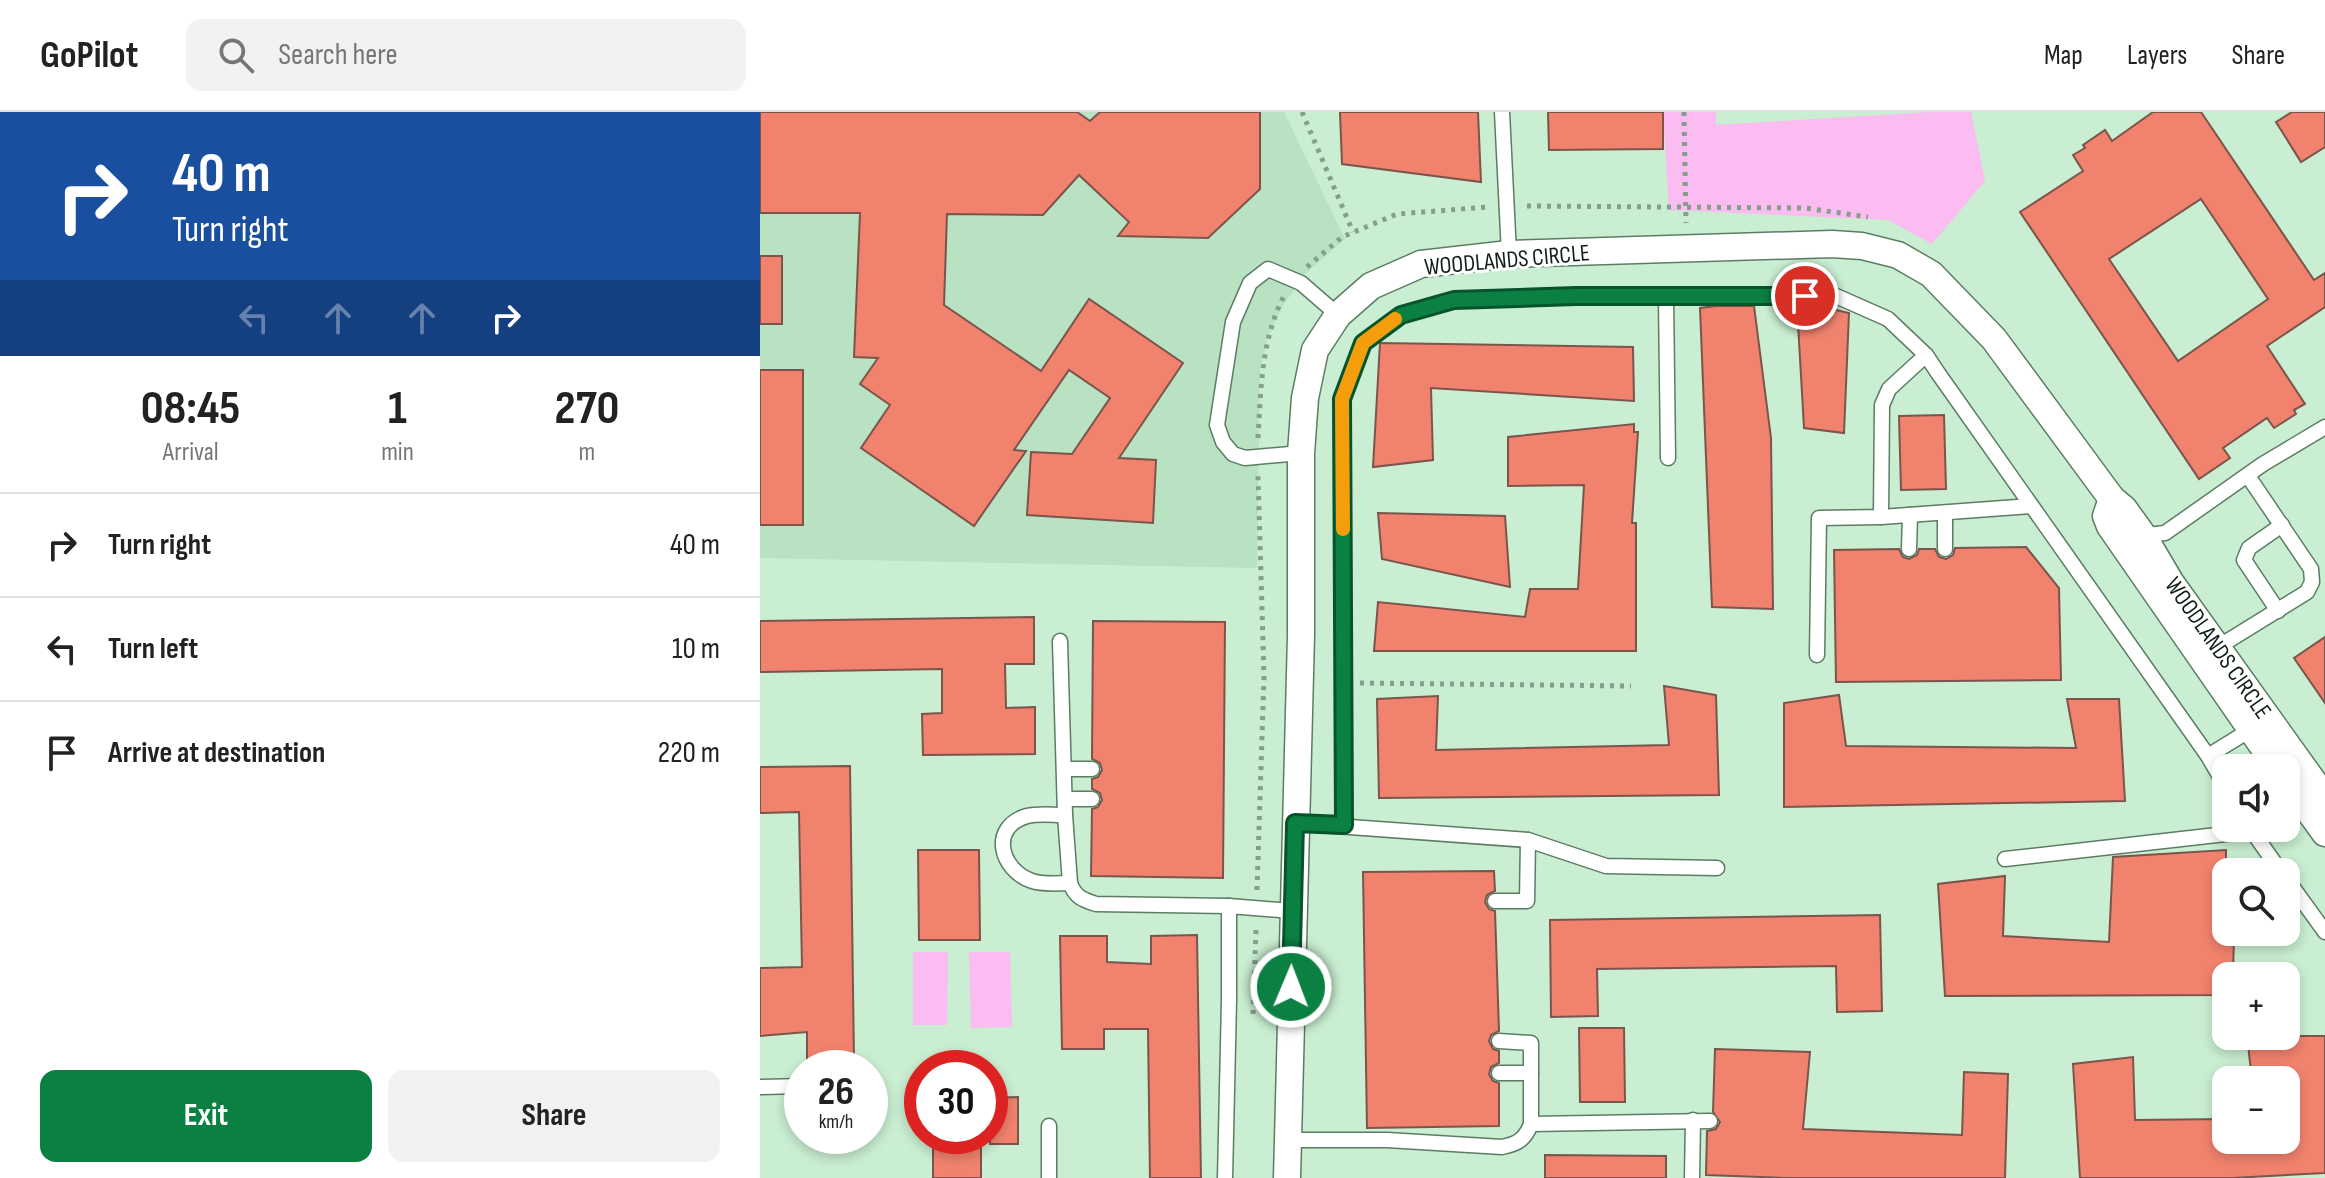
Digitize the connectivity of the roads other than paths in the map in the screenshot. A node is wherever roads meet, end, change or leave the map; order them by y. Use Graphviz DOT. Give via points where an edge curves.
graph roads {
  1 [pos="1502,112"];
  2 [pos="1509,254"];
  3 [pos="1666,297"];
  4 [pos="1338,315"];
  5 [pos="1926,355"];
  6 [pos="2325,427"];
  7 [pos="1301,453"];
  8 [pos="1668,458"];
  9 [pos="2248,476"];
  10 [pos="2031,506"];
  11 [pos="1945,513"];
  12 [pos="1910,515"];
  13 [pos="1881,517"];
  14 [pos="2282,525"];
  15 [pos="2132,538"];
  16 [pos="1909,549"];
  17 [pos="1945,549"];
  18 [pos="2278,611"];
  19 [pos="1060,641"];
  20 [pos="2218,647"];
  21 [pos="1817,655"];
  22 [pos="2259,724"];
  23 [pos="2272,754"];
  24 [pos="2208,756"];
  25 [pos="2212,763"];
  26 [pos="1064,769"];
  27 [pos="1092,769"];
  28 [pos="2300,798"];
  29 [pos="2325,798"];
  30 [pos="1065,799"];
  31 [pos="1092,799"];
  32 [pos="1065,815"];
  33 [pos="1295,823"];
  34 [pos="1344,825"];
  35 [pos="2325,833"];
  36 [pos="2212,835"];
  37 [pos="1528,840"];
  38 [pos="2005,859"];
  39 [pos="1717,868"];
  40 [pos="1070,883"];
  41 [pos="2300,897"];
  42 [pos="1495,901"];
  43 [pos="1229,906"];
  44 [pos="1292,911"];
  45 [pos="2325,932"];
  46 [pos="1499,1041"];
  47 [pos="1499,1073"];
  48 [pos="1531,1073"];
  49 [pos="784,1086"];
  50 [pos="760,1087"];
  51 [pos="1693,1120"];
  52 [pos="1710,1121"];
  53 [pos="1531,1124"];
  54 [pos="1049,1126"];
  55 [pos="1289,1140"];
  56 [pos="1049,1178"];
  57 [pos="1225,1178"];
  58 [pos="1287,1178"];
  59 [pos="1692,1178"];
  1 -- 2 [label="lane"];
  2 -- 4 [label="street, WOODLANDS CIRCLE" via="1421,264 1371,286"];
  2 -- 15 [label="street, WOODLANDS CIRCLE" via="1832,244 1898,255 1931,274 1994,339 2124,509"];
  3 -- 5 [label="lane" via="1836,296 1888,319"];
  3 -- 8 [label="lane"];
  3 -- 34 [label="lane" via="1454,300 1401,315 1363,343 1342,399"];
  4 -- 7 [label="street, WOODLANDS CIRCLE" via="1315,350"];
  4 -- 7 [label="lane" via="1301,283 1268,269 1250,283 1233,322 1217,425 1223,442 1245,458"];
  5 -- 10 [label="lane"];
  5 -- 13 [label="lane" via="1889,389 1882,405"];
  6 -- 9 [label="lane"];
  7 -- 33 [label="street, WOODLANDS CIRCLE"];
  9 -- 14 [label="lane"];
  9 -- 15 [label="lane" via="2165,533"];
  10 -- 11 [label="lane"];
  10 -- 24 [label="lane"];
  11 -- 12 [label="lane"];
  11 -- 17 [label="lane"];
  12 -- 13 [label="lane"];
  12 -- 16 [label="lane"];
  13 -- 21 [label="lane" via="1819,518"];
  14 -- 18 [label="lane" via="2311,569 2312,582 2307,592"];
  14 -- 18 [label="lane" via="2249,548 2244,560"];
  15 -- 20 [label="street, WOODLANDS CIRCLE"];
  15 -- 22 [label="street, WOODLANDS CIRCLE"];
  18 -- 20 [label="lane"];
  19 -- 26 [label="lane"];
  20 -- 22 [label="street, WOODLANDS CIRCLE"];
  22 -- 23 [label="street, WOODLANDS CIRCLE"];
  22 -- 24 [label="lane"];
  22 -- 29 [label="street, WOODLANDS CIRCLE"];
  24 -- 25 [label="lane"];
  26 -- 27 [label="lane"];
  26 -- 30 [label="lane"];
  28 -- 35 [label="street"];
  30 -- 31 [label="lane"];
  30 -- 32 [label="lane"];
  32 -- 40 [label="lane"];
  32 -- 40 [label="lane" via="1016,821 1007,831 1003,856 1030,880"];
  33 -- 34 [label="lane"];
  33 -- 44 [label="street, WOODLANDS CIRCLE"];
  34 -- 37 [label="lane"];
  36 -- 38 [label="lane"];
  37 -- 39 [label="lane" via="1606,866"];
  37 -- 42 [label="lane" via="1527,901"];
  40 -- 43 [label="lane" via="1081,899 1096,904"];
  41 -- 45 [label="lane"];
  43 -- 44 [label="lane"];
  43 -- 57 [label="lane"];
  44 -- 55 [label="street, WOODLANDS CIRCLE"];
  46 -- 48 [label="lane" via="1531,1043"];
  47 -- 48 [label="lane"];
  48 -- 53 [label="lane"];
  49 -- 50 [label="lane"];
  51 -- 52 [label="lane"];
  51 -- 53 [label="lane"];
  51 -- 59 [label="lane"];
  53 -- 55 [label="lane" via="1516,1144 1502,1147"];
  54 -- 56 [label="lane"];
  55 -- 58 [label="street, WOODLANDS CIRCLE"];
}
